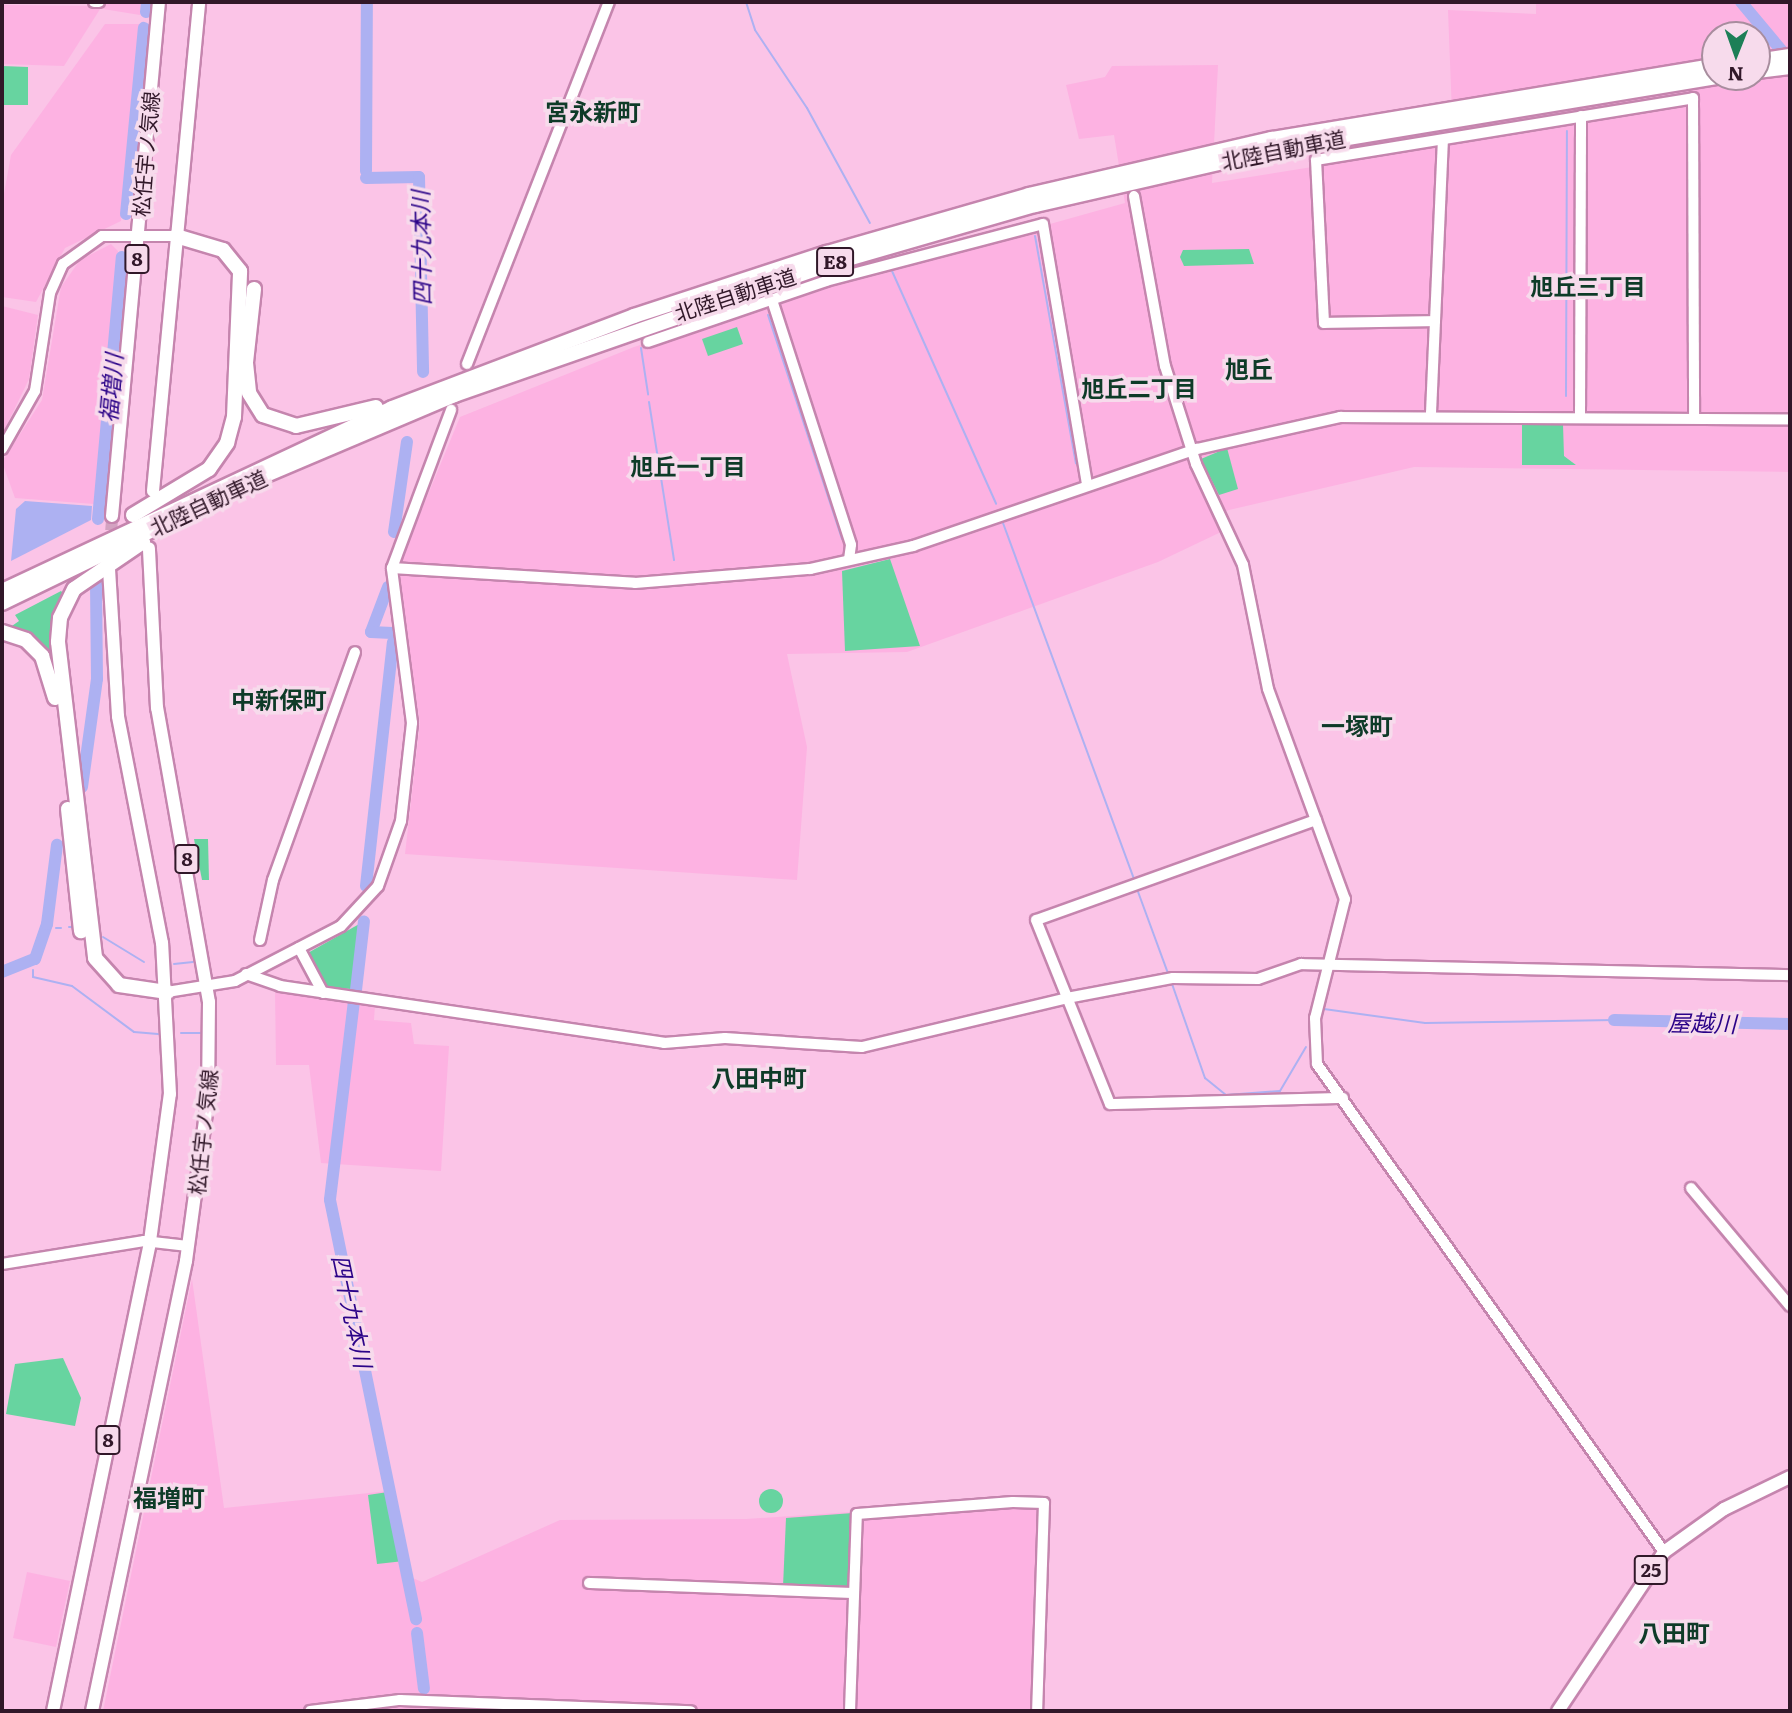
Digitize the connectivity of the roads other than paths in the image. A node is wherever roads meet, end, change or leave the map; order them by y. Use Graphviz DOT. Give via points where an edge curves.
graph roads {
  1 [pos="94,2"];
  2 [pos="99,2"];
  3 [pos="159,2"];
  4 [pos="199,2"];
  5 [pos="609,2"];
  6 [pos="1790,56"];
  7 [pos="1771,59"];
  8 [pos="1790,67"];
  9 [pos="1701,68"];
  10 [pos="1771,69"];
  11 [pos="1701,80"];
  12 [pos="1581,116"];
  13 [pos="1443,142"];
  14 [pos="1134,196"];
  15 [pos="138,233"];
  16 [pos="176,236"];
  17 [pos="772,300"];
  18 [pos="1435,321"];
  19 [pos="648,342"];
  20 [pos="513,360"];
  21 [pos="467,364"];
  22 [pos="242,382"];
  23 [pos="452,410"];
  24 [pos="1431,413"];
  25 [pos="1580,415"];
  26 [pos="1694,417"];
  27 [pos="1790,419"];
  28 [pos="2,449"];
  29 [pos="1196,449"];
  30 [pos="261,477"];
  31 [pos="1087,484"];
  32 [pos="153,491"];
  33 [pos="112,516"];
  34 [pos="149,548"];
  35 [pos="849,560"];
  36 [pos="392,568"];
  37 [pos="109,569"];
  38 [pos="36,573"];
  39 [pos="2,591"];
  40 [pos="2,603"];
  41 [pos="2,632"];
  42 [pos="355,652"];
  43 [pos="1315,820"];
  44 [pos="74,821"];
  45 [pos="260,940"];
  46 [pos="299,948"];
  47 [pos="1326,964"];
  48 [pos="246,974"];
  49 [pos="1790,975"];
  50 [pos="207,988"];
  51 [pos="167,992"];
  52 [pos="323,993"];
  53 [pos="1067,998"];
  54 [pos="1343,1098"];
  55 [pos="1691,1188"];
  56 [pos="150,1241"];
  57 [pos="188,1246"];
  58 [pos="2,1264"];
  59 [pos="1790,1306"];
  60 [pos="1790,1477"];
  61 [pos="1664,1552"];
  62 [pos="589,1583"];
  63 [pos="854,1593"];
  64 [pos="53,1711"];
  65 [pos="92,1711"];
  66 [pos="310,1711"];
  67 [pos="691,1711"];
  68 [pos="849,1711"];
  69 [pos="1037,1711"];
  70 [pos="1558,1711"];
  1 -- 2 [label="street"];
  3 -- 15 [label="main road, 松任宇ノ気線 / 8"];
  4 -- 16 [label="main road, 松任宇ノ気線 / 8"];
  5 -- 21 [label="street"];
  6 -- 7 [label="highway"];
  8 -- 10 [label="highway"];
  9 -- 20 [label="highway, 北陸自動車道 / E8" via="1358,122 1109,175 827,253"];
  11 -- 30 [label="highway, 北陸自動車道 / E8" via="1269,151 966,224 637,327"];
  12 -- 13 [label="street"];
  12 -- 25 [label="street"];
  12 -- 26 [label="street" via="1693,98"];
  13 -- 18 [label="street"];
  13 -- 18 [label="street" via="1316,160 1324,323"];
  14 -- 29 [label="street" via="1166,366"];
  15 -- 16 [label="street"];
  15 -- 28 [label="street" via="94,238 58,271 35,391"];
  15 -- 33 [label="main road, 松任宇ノ気線 / 8"];
  16 -- 22 [label="highway" via="230,256 248,289"];
  16 -- 32 [label="main road, 松任宇ノ気線 / 8"];
  17 -- 19 [label="street"];
  17 -- 31 [label="street" via="1043,224"];
  17 -- 35 [label="street" via="851,544"];
  18 -- 24 [label="street"];
  20 -- 22 [label="highway" via="306,425 278,424 263,415"];
  20 -- 38 [label="highway, 北陸自動車道 / E8" via="262,465"];
  22 -- 38 [label="highway" via="231,431 209,469"];
  23 -- 36 [label="street"];
  24 -- 25 [label="street"];
  24 -- 29 [label="street" via="1340,417"];
  25 -- 26 [label="street"];
  26 -- 27 [label="street"];
  29 -- 31 [label="street"];
  29 -- 43 [label="street" via="1196,464 1243,565 1268,689"];
  30 -- 40 [label="highway, 北陸自動車道 / E8"];
  30 -- 44 [label="highway" via="104,564 68,598 58,642"];
  31 -- 35 [label="street" via="913,546"];
  34 -- 50 [label="main road, 松任宇ノ気線 / 8" via="157,708"];
  35 -- 36 [label="street" via="762,575 635,583"];
  36 -- 46 [label="street" via="412,723 394,849 378,886 356,911"];
  37 -- 51 [label="main road, 松任宇ノ気線 / 8" via="118,716"];
  38 -- 39 [label="highway, 北陸自動車道 / E8"];
  41 -- 44 [label="highway" via="26,640 47,666"];
  42 -- 45 [label="street" via="273,880"];
  43 -- 47 [label="street" via="1345,899"];
  43 -- 53 [label="street" via="1036,920"];
  44 -- 51 [label="highway" via="84,921 95,958 106,976 127,988"];
  46 -- 48 [label="street"];
  46 -- 52 [label="street"];
  47 -- 49 [label="street"];
  47 -- 53 [label="street" via="1301,964 1258,978 1169,979"];
  47 -- 54 [label="street" via="1312,1044 1317,1064"];
  48 -- 50 [label="street"];
  48 -- 52 [label="street"];
  50 -- 51 [label="street"];
  50 -- 57 [label="main road, 松任宇ノ気線 / 8" via="206,1133"];
  51 -- 56 [label="main road, 松任宇ノ気線 / 8" via="170,1094"];
  52 -- 53 [label="street" via="664,1043 724,1038 862,1047"];
  53 -- 54 [label="street" via="1110,1104"];
  54 -- 61 [label="street"];
  55 -- 59 [label="street"];
  56 -- 57 [label="main road"];
  56 -- 58 [label="main road"];
  56 -- 64 [label="main road, 松任宇ノ気線 / 8"];
  57 -- 65 [label="main road, 松任宇ノ気線 / 8"];
  60 -- 61 [label="main road, 25" via="1724,1508"];
  61 -- 70 [label="main road, 25"];
  62 -- 63 [label="street"];
  63 -- 68 [label="street"];
  63 -- 69 [label="street" via="857,1514 1044,1503"];
  66 -- 67 [label="street" via="400,1700"];
}
